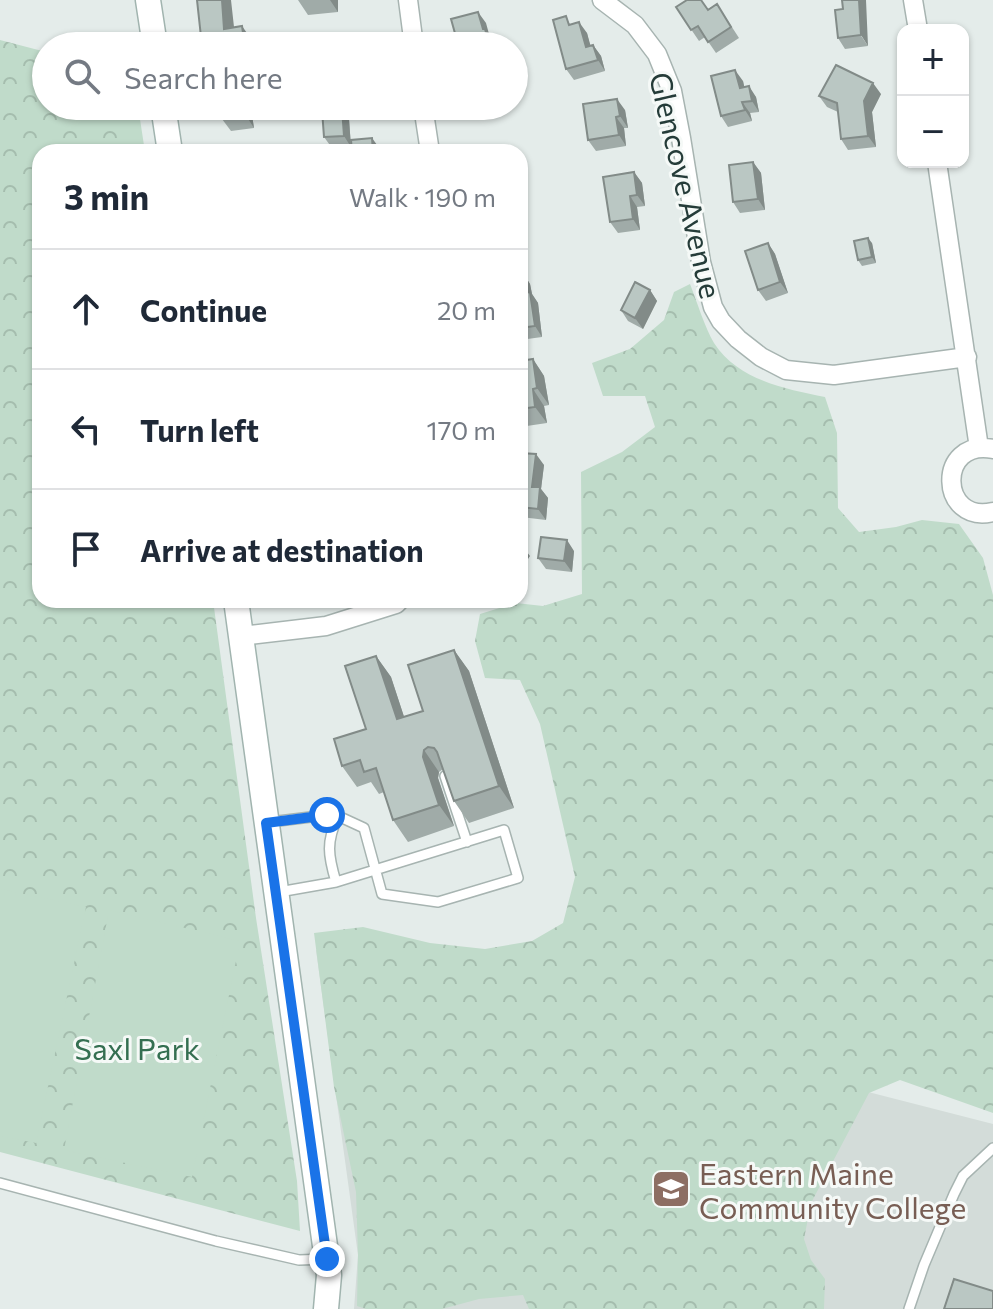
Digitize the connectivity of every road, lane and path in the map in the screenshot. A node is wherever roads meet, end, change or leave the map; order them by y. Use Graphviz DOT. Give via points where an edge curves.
graph roads {
  1 [pos="148,0"];
  2 [pos="408,0"];
  3 [pos="602,0"];
  4 [pos="913,0"];
  5 [pos="917,24"];
  6 [pos="153,32"];
  7 [pos="412,32"];
  8 [pos="165,120"];
  9 [pos="425,120"];
  10 [pos="169,144"];
  11 [pos="429,144"];
  12 [pos="938,168"];
  13 [pos="967,357"];
  14 [pos="986,448"];
  15 [pos="993,512"];
  16 [pos="237,608"];
  17 [pos="383,608"];
  18 [pos="241,636"];
  19 [pos="445,776"];
  20 [pos="338,816"];
  21 [pos="266,823"];
  22 [pos="467,842"];
  23 [pos="376,871"];
  24 [pos="336,882"];
  25 [pos="276,892"];
  26 [pos="993,1148"];
  27 [pos="0,1183"];
  28 [pos="327,1259"];
  29 [pos="326,1309"];
  30 [pos="909,1309"];
  1 -- 6 [label="street"];
  2 -- 7 [label="street"];
  3 -- 13 [label="street, Glencove Avenue" via="635,25 657,54 672,91 701,262 713,307 738,339 786,370 834,375"];
  4 -- 5 [label="street"];
  8 -- 10 [label="street"];
  9 -- 11 [label="street"];
  12 -- 13 [label="street"];
  13 -- 14 [label="street"];
  14 -- 15 [label="street" via="959,458 950,478 964,508"];
  16 -- 18 [label="street"];
  17 -- 18 [label="street" via="326,626"];
  18 -- 21 [label="street"];
  19 -- 22 [label="lane"];
  20 -- 21 [label="lane"];
  20 -- 23 [label="lane" via="364,828"];
  20 -- 24 [label="lane" via="328,839"];
  21 -- 25 [label="street"];
  22 -- 23 [label="lane"];
  22 -- 23 [label="lane" via="504,830 518,878 438,902 382,894"];
  23 -- 24 [label="lane"];
  24 -- 25 [label="lane"];
  25 -- 28 [label="street"];
  26 -- 30 [label="lane" via="963,1176"];
  27 -- 28 [label="lane" via="216,1241 299,1260"];
  28 -- 29 [label="street"];
}
